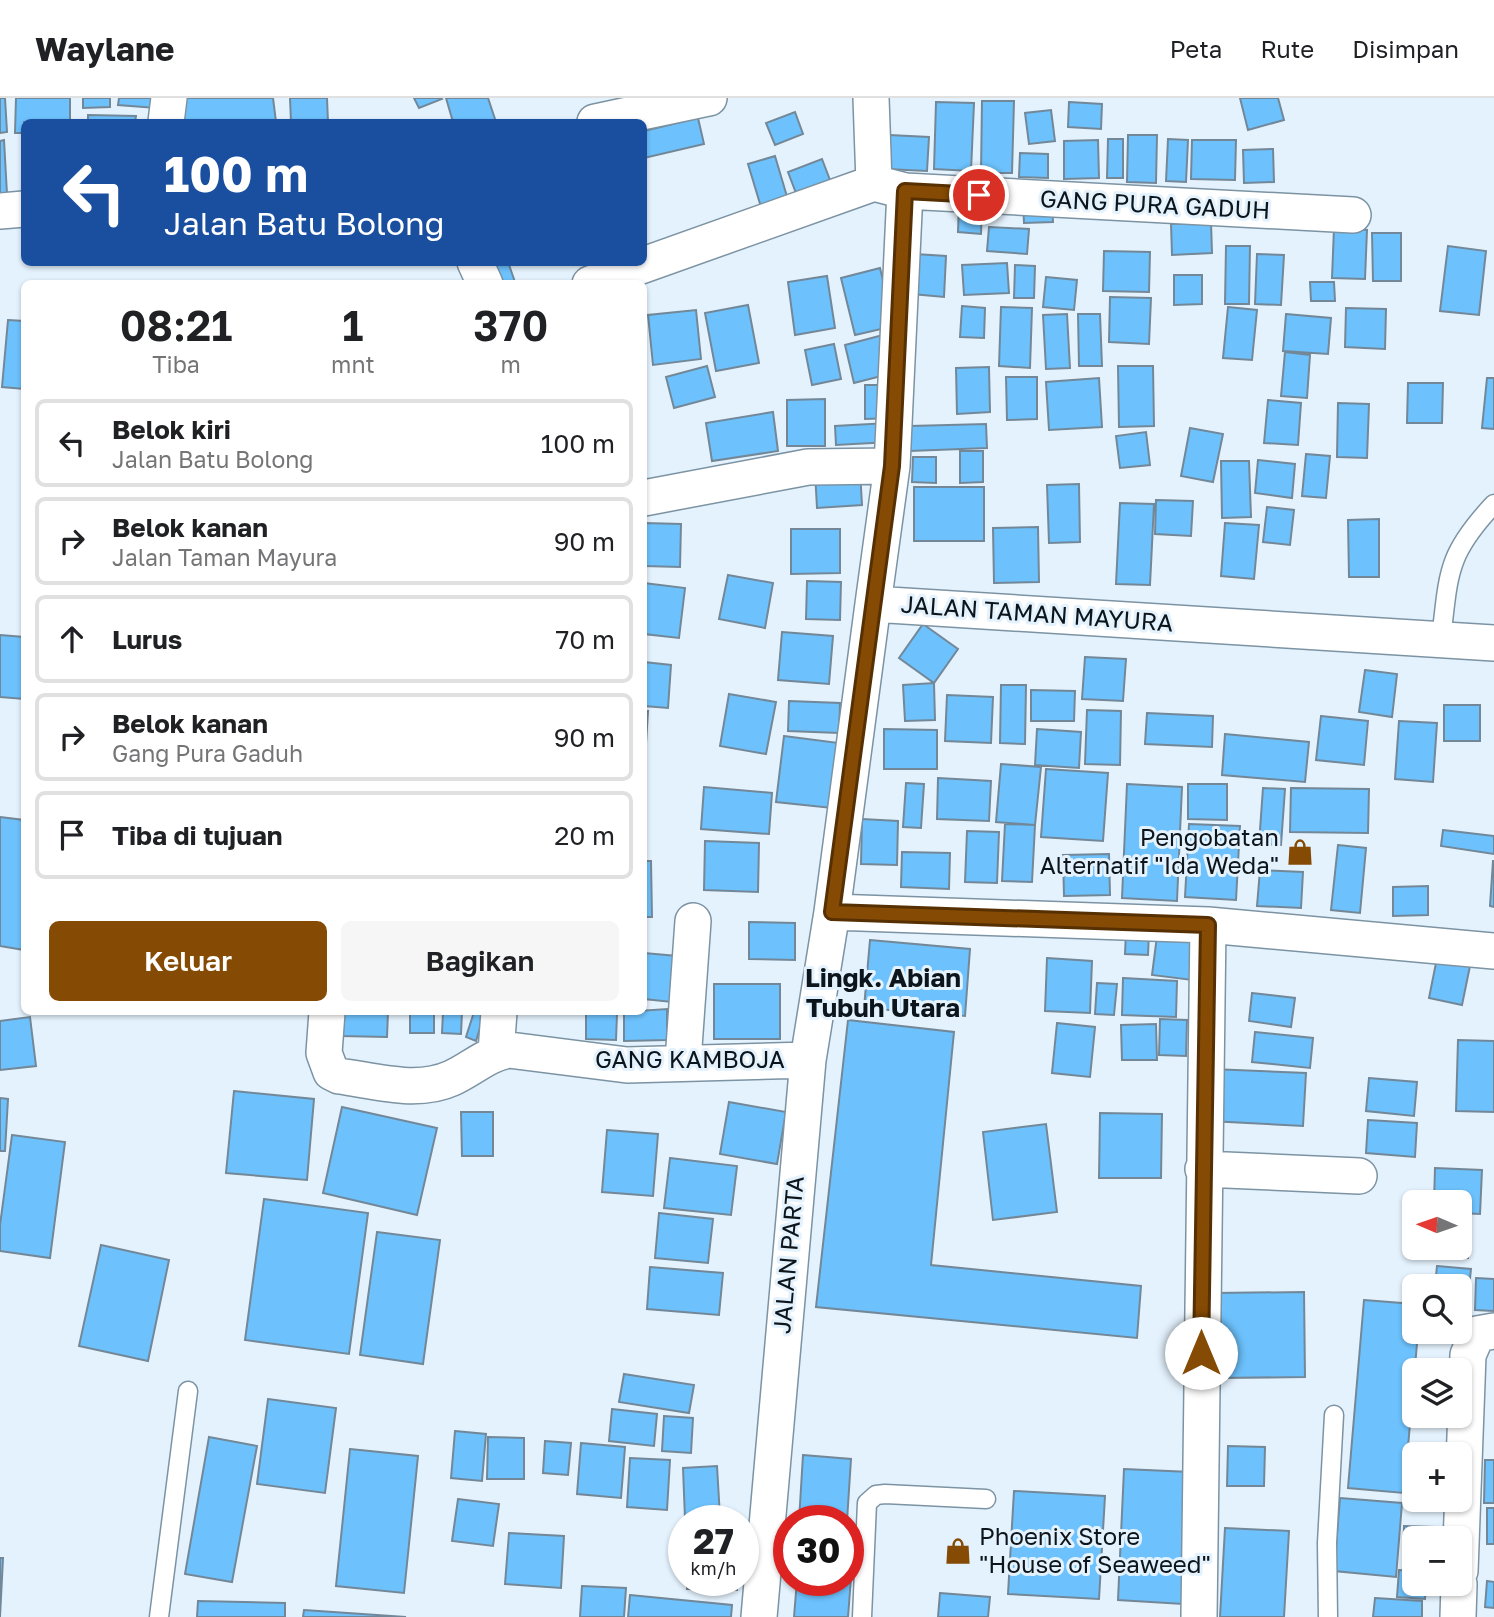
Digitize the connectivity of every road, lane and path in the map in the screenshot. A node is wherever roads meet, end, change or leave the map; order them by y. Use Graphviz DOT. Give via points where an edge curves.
graph roads {
  1 [pos="169,98"];
  2 [pos="709,98"];
  3 [pos="871,98"];
  4 [pos="166,119"];
  5 [pos="609,119"];
  6 [pos="890,187"];
  7 [pos="21,209"];
  8 [pos="0,211"];
  9 [pos="1353,215"];
  10 [pos="646,266"];
  11 [pos="647,266"];
  12 [pos="602,280"];
  13 [pos="892,466"];
  14 [pos="647,497"];
  15 [pos="1494,504"];
  16 [pos="873,604"];
  17 [pos="1441,639"];
  18 [pos="1494,643"];
  19 [pos="833,904"];
  20 [pos="693,921"];
  21 [pos="1208,925"];
  22 [pos="1494,951"];
  23 [pos="327,1015"];
  24 [pos="499,1015"];
  25 [pos="496,1052"];
  26 [pos="808,1059"];
  27 [pos="683,1061"];
  28 [pos="1203,1169"];
  29 [pos="1359,1176"];
  30 [pos="1494,1331"];
  31 [pos="188,1391"];
  32 [pos="1334,1415"];
  33 [pos="986,1499"];
  34 [pos="1462,1526"];
  35 [pos="1459,1596"];
  36 [pos="159,1617"];
  37 [pos="759,1617"];
  38 [pos="862,1617"];
  39 [pos="1199,1617"];
  40 [pos="1328,1617"];
  41 [pos="1458,1617"];
  1 -- 4 [label="street"];
  2 -- 5 [label="street"];
  3 -- 6 [label="street"];
  6 -- 9 [label="street, GANG PURA GADUH"];
  6 -- 11 [label="street"];
  6 -- 13 [label="street"];
  7 -- 8 [label="street"];
  10 -- 12 [label="street"];
  13 -- 14 [label="street" via="808,467"];
  13 -- 16 [label="street"];
  15 -- 17 [label="lane" via="1466,534 1449,568"];
  16 -- 17 [label="street, JALAN TAMAN MAYURA"];
  16 -- 19 [label="street, JALAN TAMAN MAYURA"];
  17 -- 18 [label="street, JALAN TAMAN MAYURA"];
  19 -- 21 [label="street"];
  19 -- 26 [label="street, JALAN PARTA"];
  20 -- 27 [label="street"];
  21 -- 22 [label="street"];
  21 -- 28 [label="street"];
  23 -- 25 [label="street" via="324,1053 331,1072 339,1076 429,1086 453,1078"];
  24 -- 25 [label="street"];
  25 -- 27 [label="street, GANG KAMBOJA" via="527,1051 627,1065"];
  26 -- 27 [label="street, GANG KAMBOJA"];
  26 -- 37 [label="street, JALAN PARTA"];
  28 -- 29 [label="street"];
  28 -- 39 [label="street"];
  30 -- 34 [label="street" via="1477,1334 1468,1355"];
  31 -- 36 [label="lane"];
  32 -- 40 [label="lane"];
  33 -- 38 [label="lane" via="885,1494 867,1503"];
  35 -- 41 [label="street"];
}
